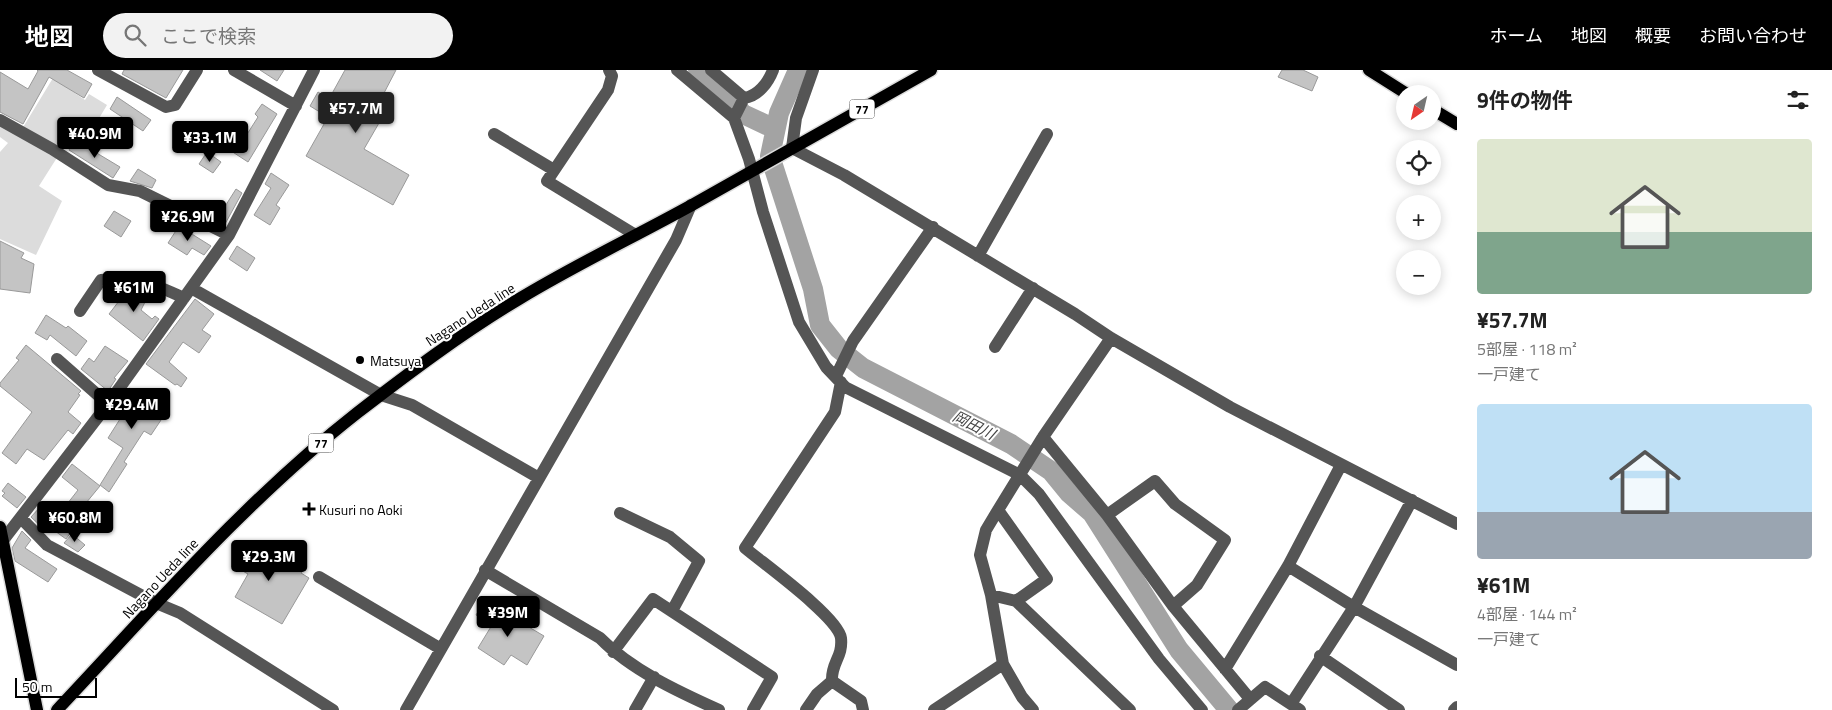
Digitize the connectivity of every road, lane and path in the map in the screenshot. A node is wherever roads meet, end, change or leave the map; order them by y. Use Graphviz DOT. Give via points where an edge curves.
graph roads {
  1 [pos="98,70"];
  2 [pos="197,70"];
  3 [pos="234,70"];
  4 [pos="314,70"];
  5 [pos="609,70"];
  6 [pos="677,70"];
  7 [pos="711,70"];
  8 [pos="773,70"];
  9 [pos="813,70"];
  10 [pos="931,70"];
  11 [pos="1369,70"];
  12 [pos="1396,87"];
  13 [pos="296,106"];
  14 [pos="739,108"];
  15 [pos="1441,114"];
  16 [pos="0,120"];
  17 [pos="1457,124"];
  18 [pos="494,134"];
  19 [pos="1047,134"];
  20 [pos="792,148"];
  21 [pos="554,170"];
  22 [pos="752,170"];
  23 [pos="691,205"];
  24 [pos="933,228"];
  25 [pos="634,234"];
  26 [pos="229,235"];
  27 [pos="978,256"];
  28 [pos="1033,288"];
  29 [pos="187,293"];
  30 [pos="80,311"];
  31 [pos="1111,338"];
  32 [pos="995,347"];
  33 [pos="58,359"];
  34 [pos="839,379"];
  35 [pos="381,395"];
  36 [pos="108,404"];
  37 [pos="1041,441"];
  38 [pos="1341,465"];
  39 [pos="1022,472"];
  40 [pos="539,478"];
  41 [pos="1412,500"];
  42 [pos="998,510"];
  43 [pos="620,513"];
  44 [pos="1107,515"];
  45 [pos="21,518"];
  46 [pos="1457,524"];
  47 [pos="2,533"];
  48 [pos="1288,566"];
  49 [pos="4,569"];
  50 [pos="485,570"];
  51 [pos="319,577"];
  52 [pos="991,595"];
  53 [pos="1016,601"];
  54 [pos="156,603"];
  55 [pos="1173,606"];
  56 [pos="1354,607"];
  57 [pos="672,611"];
  58 [pos="441,649"];
  59 [pos="613,652"];
  60 [pos="1320,656"];
  61 [pos="1004,664"];
  62 [pos="1457,665"];
  63 [pos="1225,669"];
  64 [pos="654,677"];
  65 [pos="832,681"];
  66 [pos="1245,703"];
  67 [pos="1295,707"];
  68 [pos="1457,707"];
  69 [pos="38,710"];
  70 [pos="57,710"];
  71 [pos="332,710"];
  72 [pos="406,710"];
  73 [pos="635,710"];
  74 [pos="719,710"];
  75 [pos="753,710"];
  76 [pos="806,710"];
  77 [pos="863,710"];
  78 [pos="934,710"];
  79 [pos="1033,710"];
  80 [pos="1130,710"];
  81 [pos="1202,710"];
  82 [pos="1399,710"];
  83 [pos="1454,710"];
  1 -- 2 [label="street" via="166,107 175,105"];
  3 -- 13 [label="street"];
  4 -- 13 [label="street"];
  5 -- 21 [label="street" via="612,76 608,90"];
  6 -- 14 [label="street"];
  7 -- 14 [label="street"];
  8 -- 14 [label="street" via="762,87"];
  9 -- 20 [label="street" via="796,118"];
  10 -- 20 [label="main road, 77"];
  11 -- 12 [label="main road"];
  13 -- 26 [label="street"];
  14 -- 22 [label="street"];
  15 -- 17 [label="main road"];
  16 -- 26 [label="street" via="108,185 140,191"];
  18 -- 21 [label="street"];
  19 -- 27 [label="street"];
  20 -- 22 [label="main road, Nagano Ueda line / 77"];
  20 -- 24 [label="street" via="844,174"];
  21 -- 25 [label="street" via="547,181"];
  22 -- 23 [label="main road, Nagano Ueda line / 77"];
  22 -- 34 [label="street" via="799,322 826,366"];
  23 -- 25 [label="main road, Nagano Ueda line / 77"];
  23 -- 40 [label="street" via="676,240"];
  24 -- 27 [label="street"];
  24 -- 34 [label="street" via="853,341"];
  25 -- 35 [label="main road, Nagano Ueda line / 77" via="517,300"];
  26 -- 29 [label="street"];
  27 -- 28 [label="street"];
  28 -- 31 [label="street"];
  28 -- 32 [label="street"];
  29 -- 30 [label="street" via="123,278 101,280"];
  29 -- 35 [label="street"];
  29 -- 36 [label="street"];
  31 -- 37 [label="street"];
  31 -- 38 [label="street" via="1230,407"];
  33 -- 36 [label="street"];
  34 -- 39 [label="street" via="845,387"];
  34 -- 65 [label="street" via="835,412 745,548 825,613 840,635 842,653 832,669"];
  35 -- 40 [label="street" via="412,405"];
  35 -- 54 [label="main road, Nagano Ueda line / 77" via="272,487"];
  36 -- 45 [label="street"];
  37 -- 39 [label="street"];
  37 -- 44 [label="street"];
  38 -- 41 [label="street"];
  38 -- 48 [label="street"];
  39 -- 42 [label="street"];
  39 -- 81 [label="street" via="1159,659"];
  40 -- 50 [label="street"];
  41 -- 46 [label="street"];
  41 -- 56 [label="street"];
  42 -- 52 [label="street" via="986,530 980,555"];
  42 -- 53 [label="street" via="1047,579"];
  43 -- 57 [label="street" via="670,537 699,561"];
  44 -- 55 [label="street"];
  44 -- 55 [label="street" via="1155,480 1175,504 1225,540 1197,585"];
  45 -- 47 [label="street"];
  45 -- 54 [label="street" via="47,544"];
  47 -- 49 [label="main road"];
  48 -- 56 [label="street"];
  48 -- 63 [label="street"];
  49 -- 69 [label="main road"];
  50 -- 58 [label="street"];
  50 -- 59 [label="street" via="600,638"];
  51 -- 58 [label="street"];
  52 -- 53 [label="street"];
  52 -- 61 [label="street"];
  53 -- 80 [label="street"];
  54 -- 70 [label="main road, Nagano Ueda line / 77"];
  54 -- 71 [label="street" via="180,613"];
  55 -- 63 [label="street"];
  56 -- 60 [label="street"];
  56 -- 62 [label="street"];
  57 -- 59 [label="street" via="653,599"];
  57 -- 75 [label="street" via="772,677"];
  58 -- 72 [label="street"];
  59 -- 64 [label="street"];
  60 -- 67 [label="street"];
  60 -- 82 [label="street"];
  61 -- 78 [label="street"];
  61 -- 79 [label="street"];
  63 -- 66 [label="street"];
  64 -- 73 [label="street"];
  64 -- 74 [label="street"];
  65 -- 76 [label="street" via="816,694"];
  65 -- 77 [label="street" via="861,701"];
  66 -- 67 [label="street" via="1265,687"];
  68 -- 83 [label="street"];
}
